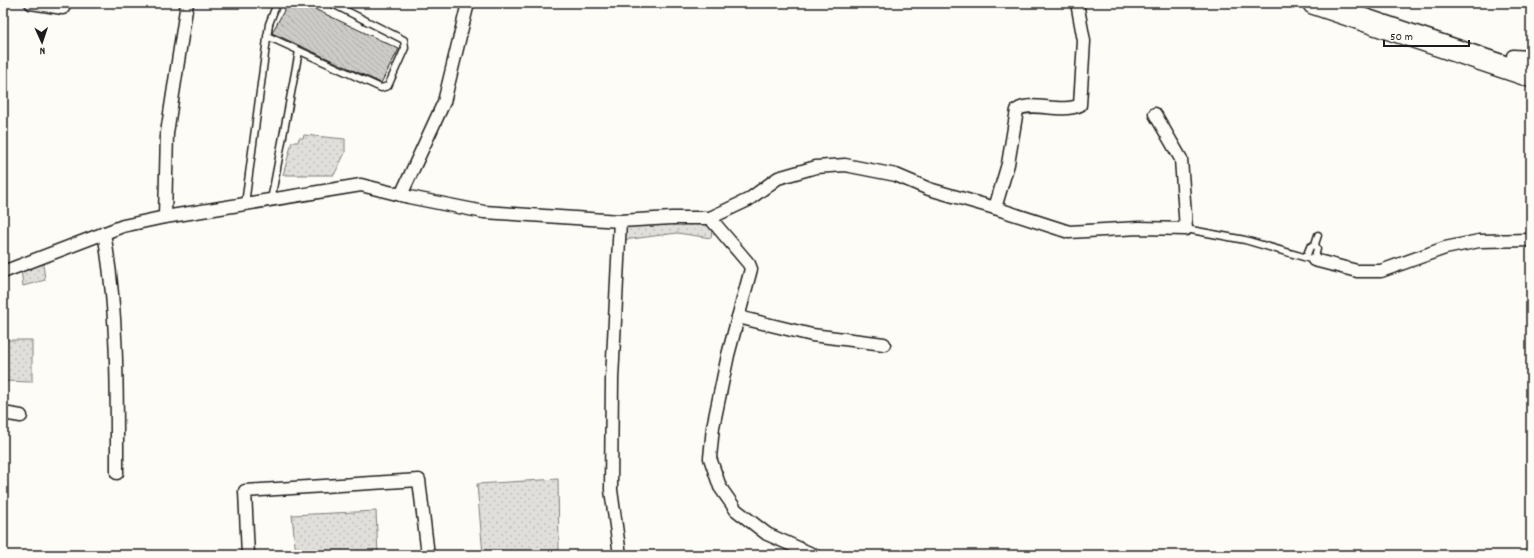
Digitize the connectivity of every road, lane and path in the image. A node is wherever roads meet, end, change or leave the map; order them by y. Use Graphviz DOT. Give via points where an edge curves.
graph roads {
  1 [pos="31,3"];
  2 [pos="187,3"];
  3 [pos="277,3"];
  4 [pos="331,3"];
  5 [pos="468,3"];
  6 [pos="1077,3"];
  7 [pos="1314,3"];
  8 [pos="1359,3"];
  9 [pos="63,8"];
  10 [pos="267,36"];
  11 [pos="299,51"];
  12 [pos="1525,58"];
  13 [pos="1531,76"];
  14 [pos="1155,114"];
  15 [pos="401,195"];
  16 [pos="271,200"];
  17 [pos="245,204"];
  18 [pos="995,208"];
  19 [pos="165,217"];
  20 [pos="710,218"];
  21 [pos="620,221"];
  22 [pos="1186,229"];
  23 [pos="104,233"];
  24 [pos="1318,235"];
  25 [pos="1531,240"];
  26 [pos="1310,259"];
  27 [pos="3,272"];
  28 [pos="738,317"];
  29 [pos="884,344"];
  30 [pos="3,413"];
  31 [pos="21,416"];
  32 [pos="117,473"];
  33 [pos="248,555"];
  34 [pos="428,555"];
  35 [pos="620,555"];
  36 [pos="814,555"];
  1 -- 9 [label="street"];
  2 -- 19 [label="street" via="167,134"];
  3 -- 10 [label="lane"];
  4 -- 11 [label="lane" via="404,40 405,48 388,86 380,88"];
  5 -- 15 [label="street" via="444,102"];
  6 -- 18 [label="street" via="1084,41 1080,105 1074,108 1026,107 1017,110 1008,164"];
  7 -- 13 [label="highway"];
  8 -- 12 [label="highway"];
  10 -- 11 [label="lane"];
  10 -- 17 [label="lane"];
  11 -- 16 [label="lane"];
  14 -- 22 [label="street" via="1181,160"];
  15 -- 16 [label="street" via="361,185"];
  15 -- 21 [label="street" via="484,212"];
  16 -- 17 [label="street"];
  17 -- 19 [label="street"];
  18 -- 20 [label="street" via="929,189 896,175 845,165 816,168 778,178 748,200"];
  18 -- 22 [label="street" via="1069,232 1139,228"];
  19 -- 23 [label="street"];
  20 -- 21 [label="street"];
  20 -- 28 [label="street" via="751,269"];
  21 -- 35 [label="street" via="612,379 611,482"];
  22 -- 26 [label="lane" via="1245,240"];
  23 -- 27 [label="street"];
  23 -- 32 [label="street" via="111,273 114,320"];
  24 -- 26 [label="lane" via="1315,244 1317,249"];
  25 -- 26 [label="street" via="1479,241 1445,248 1381,271 1357,271"];
  28 -- 29 [label="street" via="812,335"];
  28 -- 36 [label="street" via="711,443 710,458 716,477 731,505 748,520 767,534"];
  30 -- 31 [label="street"];
  33 -- 34 [label="street" via="245,491 419,480"];
}
